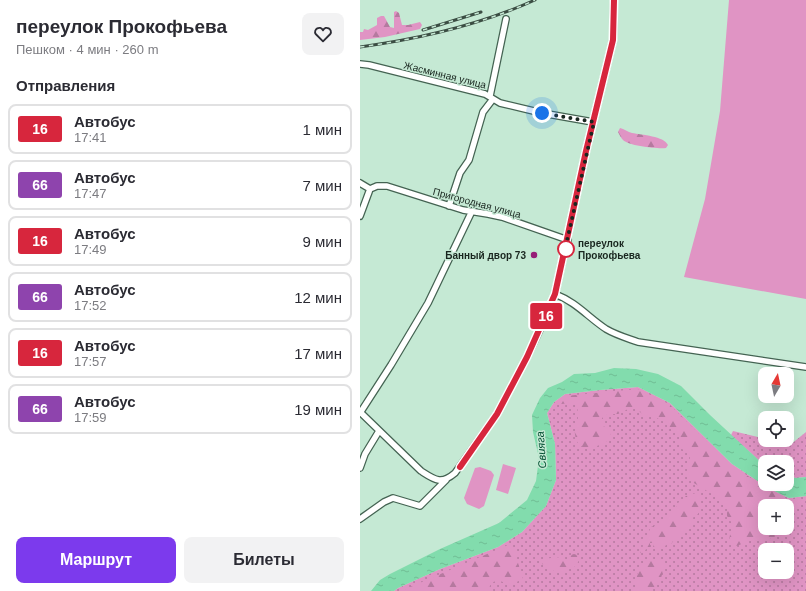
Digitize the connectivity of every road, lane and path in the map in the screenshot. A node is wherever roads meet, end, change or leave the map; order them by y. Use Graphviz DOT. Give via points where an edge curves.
graph roads {
  1 [pos="614,0"];
  2 [pos="506,19"];
  3 [pos="360,64"];
  4 [pos="492,98"];
  5 [pos="594,122"];
  6 [pos="360,182"];
  7 [pos="370,189"];
  8 [pos="449,206"];
  9 [pos="472,211"];
  10 [pos="360,216"];
  11 [pos="568,240"];
  12 [pos="555,294"];
  13 [pos="806,367"];
  14 [pos="360,413"];
  15 [pos="379,431"];
  16 [pos="360,468"];
  17 [pos="446,480"];
  18 [pos="360,519"];
  1 -- 5 [label="street" via="613,40"];
  2 -- 4 [label="street"];
  3 -- 4 [label="street, Жасминная улица"];
  4 -- 5 [label="street, Жасминная улица" via="500,103 542,113"];
  4 -- 8 [label="street" via="483,112 470,160 460,173"];
  5 -- 11 [label="street"];
  6 -- 7 [label="street"];
  7 -- 8 [label="street, Пригородная улица" via="388,186"];
  7 -- 10 [label="street"];
  8 -- 9 [label="street, Пригородная улица"];
  9 -- 11 [label="street, Пригородная улица" via="502,217"];
  9 -- 14 [label="street" via="428,303"];
  11 -- 12 [label="street"];
  12 -- 13 [label="street" via="568,299 606,329 638,342"];
  12 -- 17 [label="street" via="527,357 497,414 460,467"];
  14 -- 15 [label="street"];
  15 -- 16 [label="street"];
  15 -- 17 [label="street" via="421,471 436,479"];
  17 -- 18 [label="street" via="420,506 393,498"];
}
